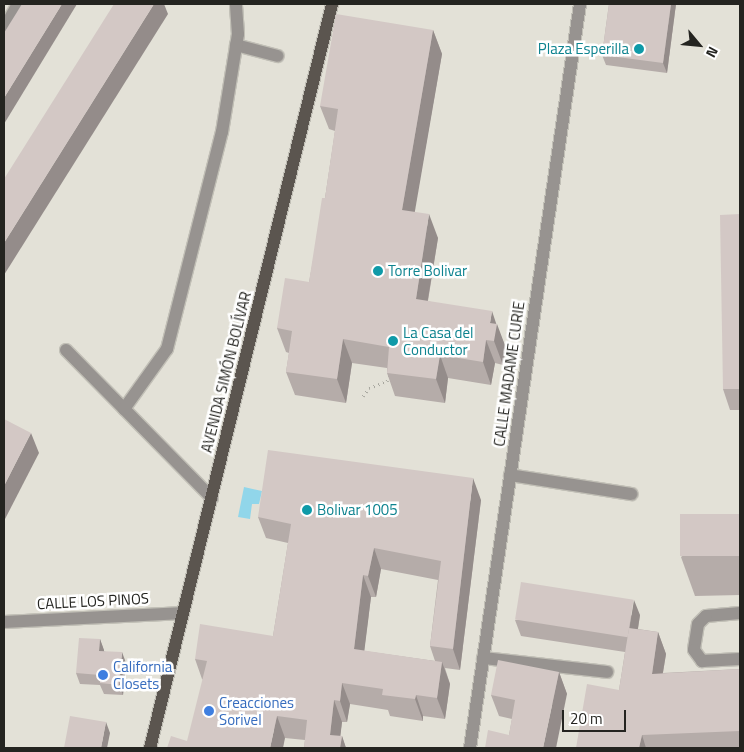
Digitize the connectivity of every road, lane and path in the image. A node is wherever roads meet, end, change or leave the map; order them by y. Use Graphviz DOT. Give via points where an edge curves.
graph roads {
  1 [pos="18,4"];
  2 [pos="236,4"];
  3 [pos="332,4"];
  4 [pos="580,4"];
  5 [pos="4,30"];
  6 [pos="236,45"];
  7 [pos="278,56"];
  8 [pos="66,350"];
  9 [pos="392,369"];
  10 [pos="363,396"];
  11 [pos="124,409"];
  12 [pos="510,475"];
  13 [pos="632,494"];
  14 [pos="212,498"];
  15 [pos="183,613"];
  16 [pos="740,613"];
  17 [pos="4,622"];
  18 [pos="483,658"];
  19 [pos="740,659"];
  20 [pos="607,672"];
  21 [pos="150,748"];
  22 [pos="470,748"];
  1 -- 5 [label="street"];
  2 -- 6 [label="street"];
  3 -- 14 [label="main road, AVENIDA SIMÓN BOLÍVAR"];
  4 -- 12 [label="street, CALLE MADAME CURIE"];
  6 -- 7 [label="street"];
  6 -- 11 [label="street" via="211,183 167,349"];
  8 -- 11 [label="street"];
  9 -- 10 [label="path" via="389,380 369,388"];
  11 -- 14 [label="street"];
  12 -- 13 [label="street"];
  12 -- 18 [label="street, CALLE MADAME CURIE"];
  14 -- 15 [label="main road, AVENIDA SIMÓN BOLÍVAR"];
  15 -- 17 [label="street, CALLE LOS PINOS"];
  15 -- 21 [label="main road, AVENIDA SIMÓN BOLÍVAR"];
  16 -- 19 [label="street" via="706,616 698,624 694,650 702,661"];
  18 -- 20 [label="street"];
  18 -- 22 [label="street, CALLE MADAME CURIE"];
}
